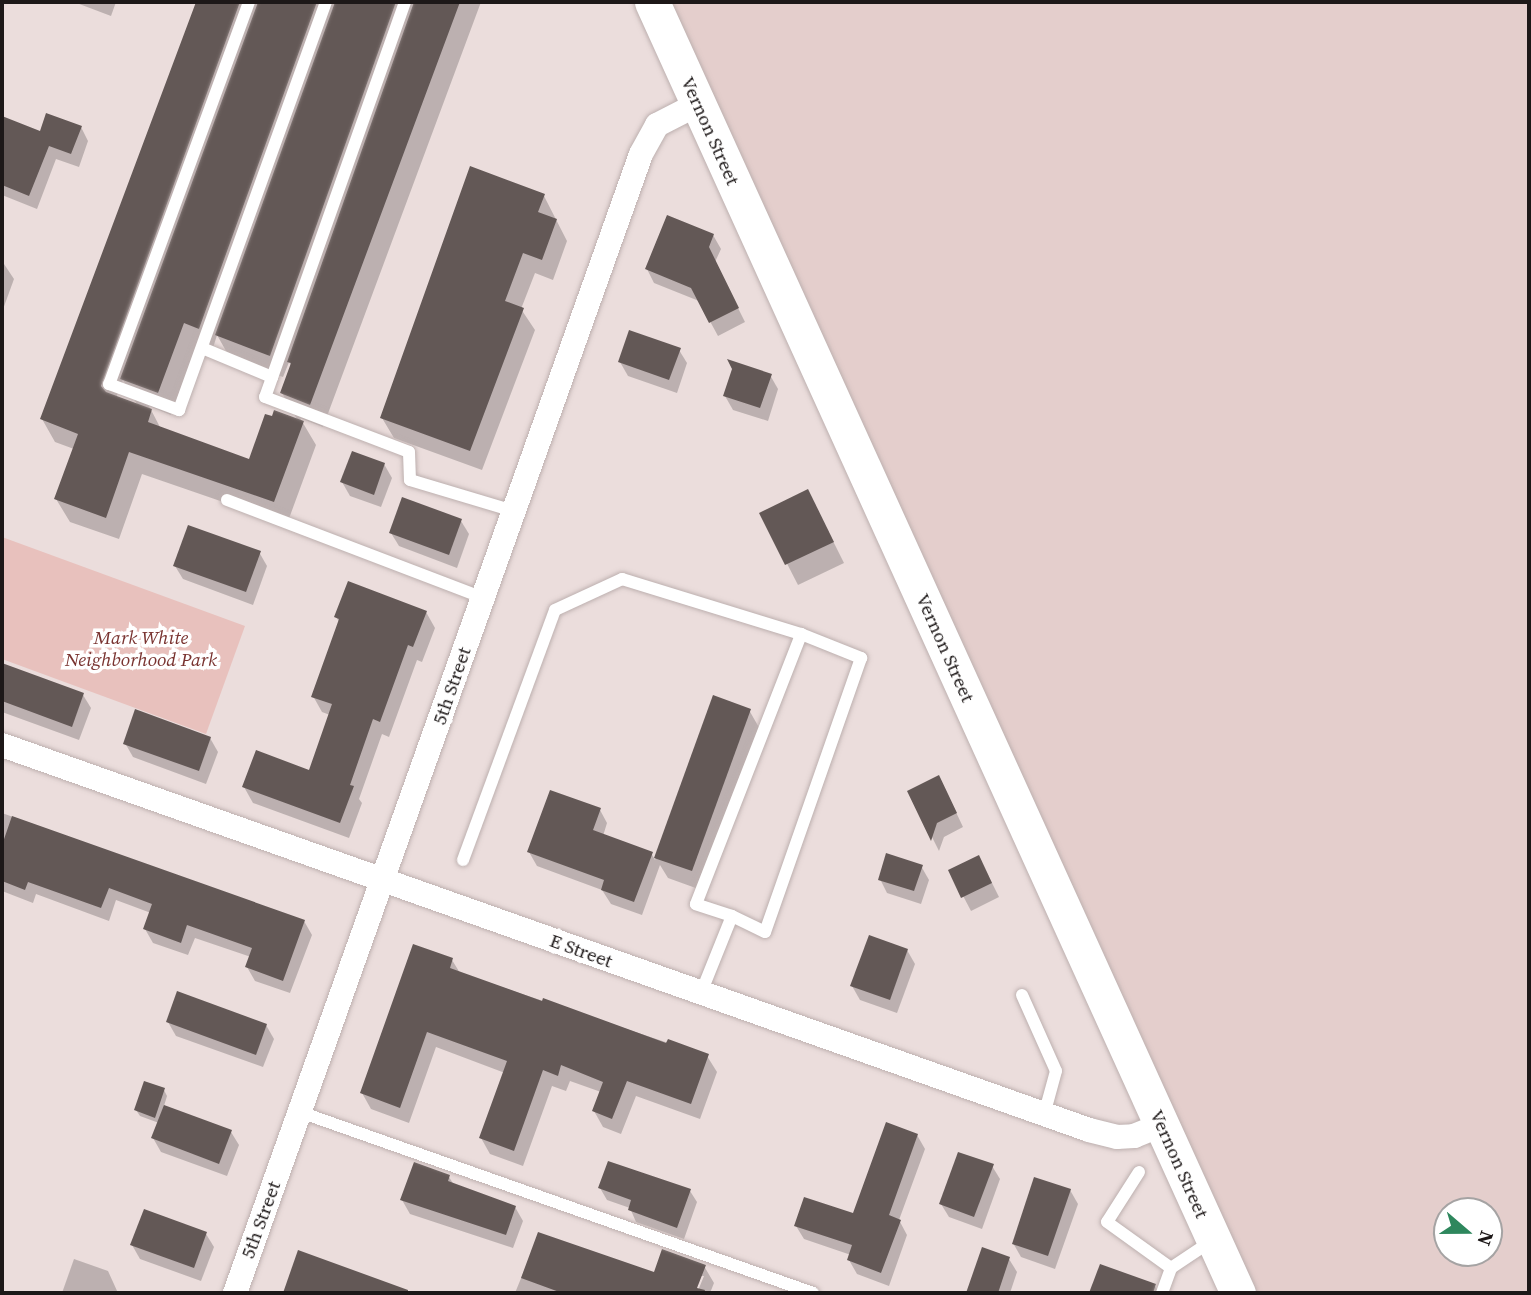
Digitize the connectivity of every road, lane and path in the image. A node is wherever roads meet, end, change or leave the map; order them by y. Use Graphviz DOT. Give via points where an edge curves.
graph roads {
  1 [pos="249,2"];
  2 [pos="326,2"];
  3 [pos="405,2"];
  4 [pos="652,2"];
  5 [pos="698,104"];
  6 [pos="202,348"];
  7 [pos="272,377"];
  8 [pos="227,500"];
  9 [pos="514,512"];
  10 [pos="483,598"];
  11 [pos="801,634"];
  12 [pos="2,745"];
  13 [pos="463,860"];
  14 [pos="383,881"];
  15 [pos="732,916"];
  16 [pos="701,993"];
  17 [pos="1022,995"];
  18 [pos="300,1112"];
  19 [pos="1044,1115"];
  20 [pos="1161,1125"];
  21 [pos="1139,1172"];
  22 [pos="1214,1240"];
  23 [pos="1171,1268"];
  24 [pos="235,1293"];
  25 [pos="813,1293"];
  26 [pos="1162,1293"];
  27 [pos="1238,1293"];
  1 -- 6 [label="lane" via="109,384 179,410"];
  2 -- 6 [label="lane"];
  3 -- 7 [label="lane"];
  4 -- 5 [label="main road, Vernon Street"];
  5 -- 9 [label="street, 5th Street" via="657,125 641,153"];
  5 -- 20 [label="main road, Vernon Street"];
  6 -- 7 [label="lane"];
  7 -- 9 [label="lane" via="265,397 409,452 410,480"];
  8 -- 10 [label="lane"];
  9 -- 10 [label="street, 5th Street"];
  10 -- 14 [label="street, 5th Street"];
  11 -- 13 [label="lane" via="622,579 555,610"];
  11 -- 15 [label="lane" via="696,904"];
  11 -- 15 [label="lane" via="862,658 765,932"];
  12 -- 14 [label="street, E Street"];
  14 -- 16 [label="street, E Street"];
  14 -- 18 [label="street, 5th Street"];
  15 -- 16 [label="lane"];
  16 -- 19 [label="street, E Street"];
  17 -- 19 [label="lane" via="1056,1071"];
  18 -- 24 [label="street, 5th Street"];
  18 -- 25 [label="lane"];
  19 -- 20 [label="street, E Street" via="1117,1137 1134,1136"];
  20 -- 22 [label="main road, Vernon Street"];
  21 -- 23 [label="lane" via="1107,1222"];
  22 -- 23 [label="lane"];
  22 -- 27 [label="main road, Vernon Street"];
  23 -- 26 [label="lane"];
}
